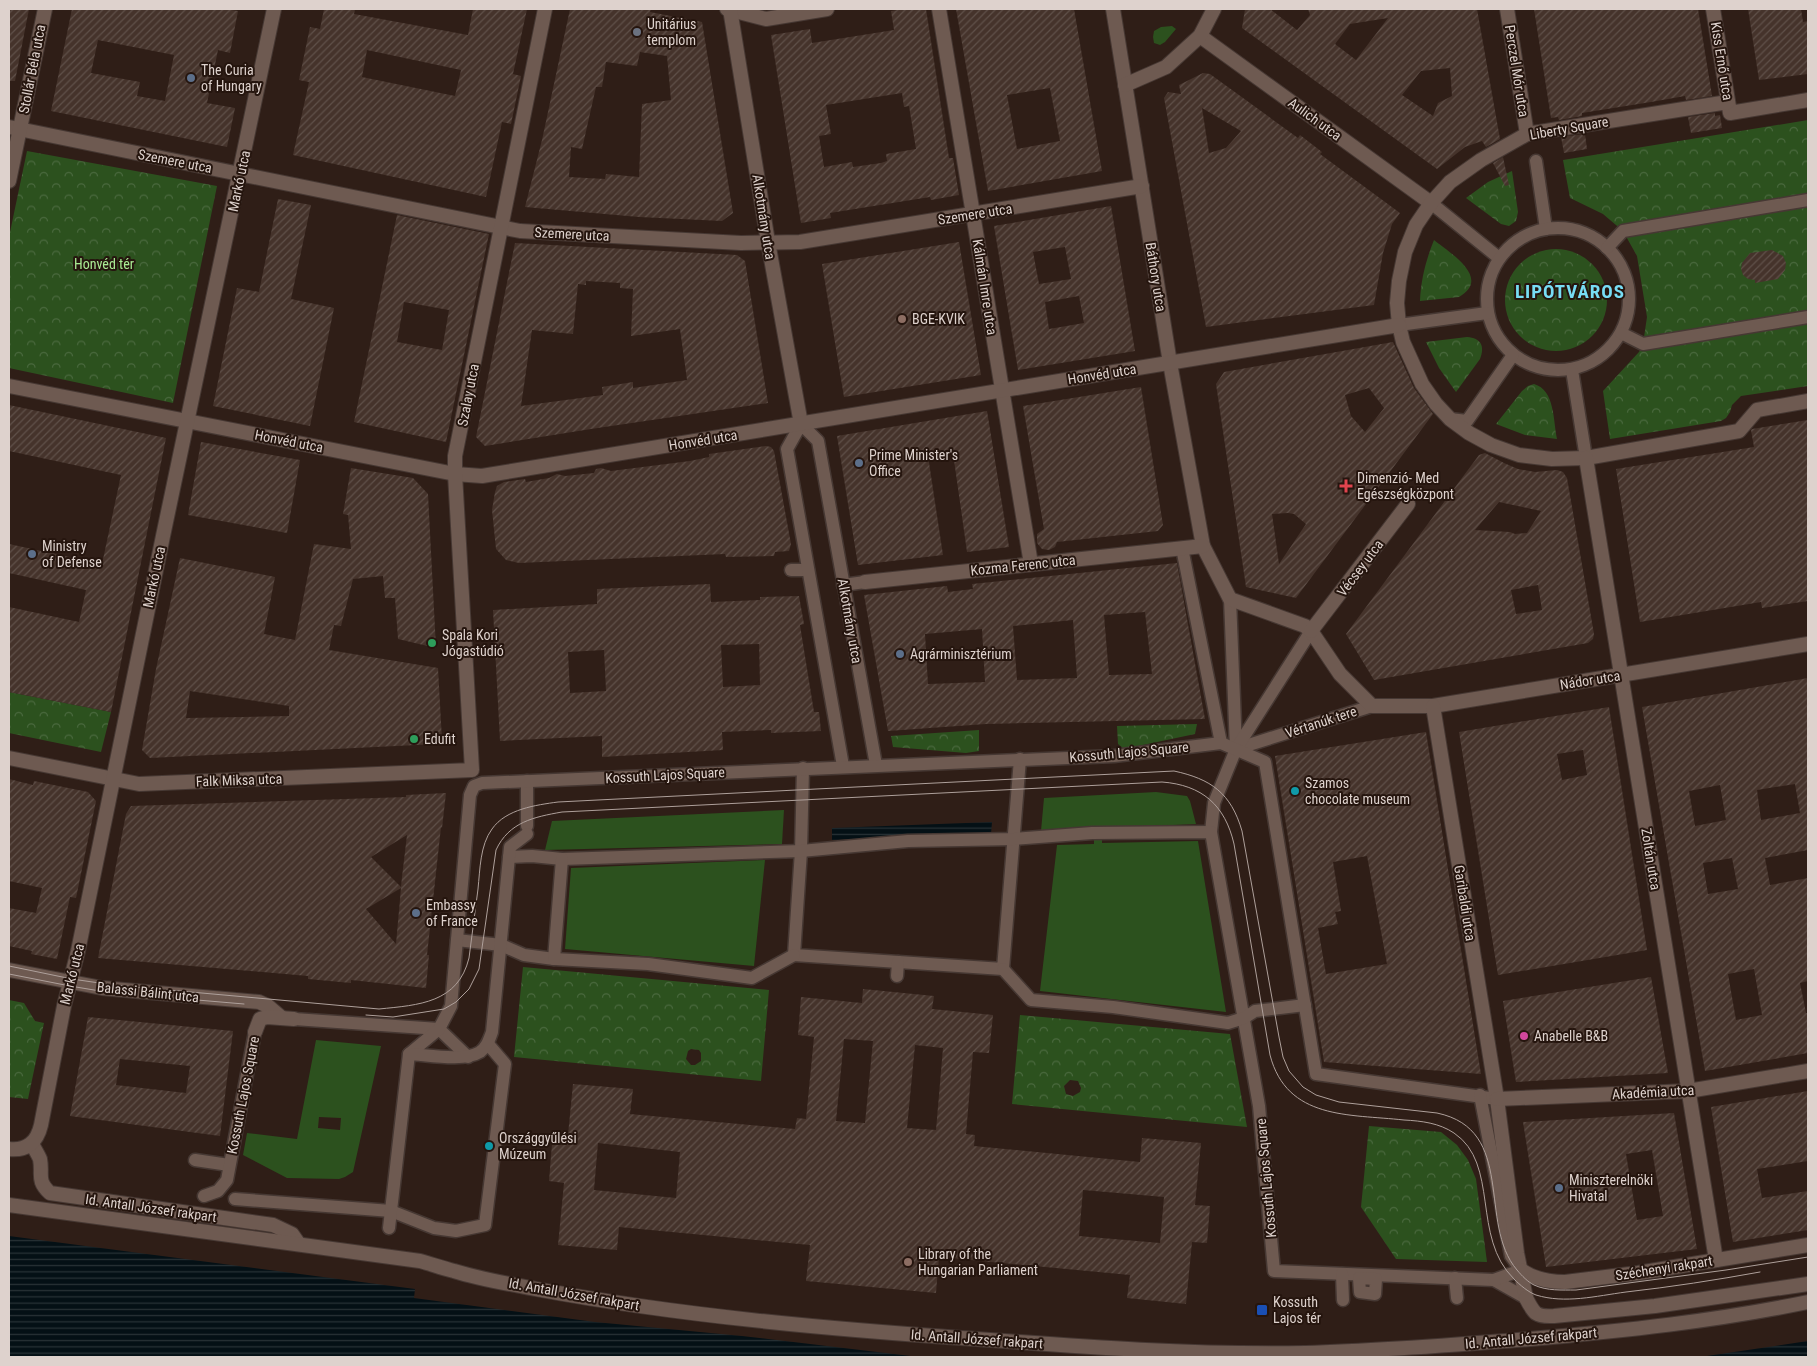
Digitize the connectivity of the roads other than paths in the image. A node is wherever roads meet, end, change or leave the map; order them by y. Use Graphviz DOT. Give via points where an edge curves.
graph roads {
  1 [pos="45,9"];
  2 [pos="274,9"];
  3 [pos="545,9"];
  4 [pos="729,9"];
  5 [pos="827,9"];
  6 [pos="939,9"];
  7 [pos="1113,9"];
  8 [pos="1214,9"];
  9 [pos="1507,9"];
  10 [pos="1713,9"];
  11 [pos="1200,36"];
  12 [pos="1125,85"];
  13 [pos="1808,100"];
  14 [pos="1729,107"];
  15 [pos="14,129"];
  16 [pos="1527,134"];
  17 [pos="1536,161"];
  18 [pos="240,174"];
  19 [pos="9,181"];
  20 [pos="1142,186"];
  21 [pos="1808,200"];
  22 [pos="1431,203"];
  23 [pos="973,214"];
  24 [pos="1546,228"];
  25 [pos="501,229"];
  26 [pos="768,242"];
  27 [pos="1607,248"];
  28 [pos="1499,258"];
  29 [pos="1488,312"];
  30 [pos="1808,317"];
  31 [pos="1399,325"];
  32 [pos="1621,333"];
  33 [pos="1513,356"];
  34 [pos="1170,363"];
  35 [pos="1572,370"];
  36 [pos="9,386"];
  37 [pos="1002,390"];
  38 [pos="1808,401"];
  39 [pos="1450,418"];
  40 [pos="187,421"];
  41 [pos="1467,421"];
  42 [pos="801,424"];
  43 [pos="1482,440"];
  44 [pos="1586,458"];
  45 [pos="455,474"];
  46 [pos="1408,504"];
  47 [pos="1203,546"];
  48 [pos="1182,548"];
  49 [pos="1031,564"];
  50 [pos="791,570"];
  51 [pos="808,570"];
  52 [pos="865,582"];
  53 [pos="843,585"];
  54 [pos="1230,599"];
  55 [pos="1311,631"];
  56 [pos="1808,644"];
  57 [pos="1621,675"];
  58 [pos="1372,706"];
  59 [pos="1433,706"];
  60 [pos="1221,743"];
  61 [pos="1236,750"];
  62 [pos="9,758"];
  63 [pos="1020,759"];
  64 [pos="876,765"];
  65 [pos="843,766"];
  66 [pos="803,768"];
  67 [pos="472,770"];
  68 [pos="113,779"];
  69 [pos="527,781"];
  70 [pos="474,786"];
  71 [pos="1211,832"];
  72 [pos="1014,839"];
  73 [pos="801,851"];
  74 [pos="510,857"];
  75 [pos="562,859"];
  76 [pos="457,940"];
  77 [pos="501,945"];
  78 [pos="794,955"];
  79 [pos="554,959"];
  80 [pos="898,962"];
  81 [pos="9,970"];
  82 [pos="1003,970"];
  83 [pos="897,976"];
  84 [pos="71,983"];
  85 [pos="1305,1005"];
  86 [pos="288,1018"];
  87 [pos="1244,1018"];
  88 [pos="438,1029"];
  89 [pos="255,1032"];
  90 [pos="488,1044"];
  91 [pos="409,1054"];
  92 [pos="468,1058"];
  93 [pos="1808,1071"];
  94 [pos="1688,1091"];
  95 [pos="1480,1095"];
  96 [pos="1497,1099"];
  97 [pos="32,1144"];
  98 [pos="9,1149"];
  99 [pos="195,1160"];
  100 [pos="230,1165"];
  101 [pos="9,1205"];
  102 [pos="391,1211"];
  103 [pos="389,1228"];
  104 [pos="299,1244"];
  105 [pos="1808,1245"];
  106 [pos="1716,1260"];
  107 [pos="1520,1270"];
  108 [pos="1342,1274"];
  109 [pos="1455,1278"];
  110 [pos="1494,1280"];
  111 [pos="1808,1284"];
  112 [pos="1457,1298"];
  113 [pos="1526,1298"];
  114 [pos="1343,1300"];
  115 [pos="1808,1302"];
  1 -- 15 [label="street, Stollár Béla utca"];
  2 -- 18 [label="street, Markó utca"];
  3 -- 25 [label="street, Szalay utca"];
  4 -- 5 [label="street" via="766,19"];
  4 -- 26 [label="street, Alkotmány utca"];
  6 -- 23 [label="street, Kálmán Imre utca"];
  7 -- 12 [label="street, Báthory utca"];
  8 -- 11 [label="street"];
  9 -- 16 [label="street, Perczel Mór utca"];
  10 -- 14 [label="street, Kiss Ernő utca"];
  11 -- 12 [label="street" via="1166,67"];
  11 -- 22 [label="street, Aulich utca"];
  12 -- 20 [label="street, Báthory utca"];
  13 -- 14 [label="street, Liberty Square"];
  14 -- 16 [label="street, Liberty Square"];
  15 -- 18 [label="street, Szemere utca"];
  15 -- 19 [label="street"];
  16 -- 22 [label="street, Liberty Square" via="1450,182"];
  17 -- 24 [label="street, Liberty Square"];
  18 -- 25 [label="street, Szemere utca"];
  18 -- 40 [label="street, Markó utca"];
  20 -- 23 [label="street, Szemere utca"];
  20 -- 34 [label="street, Báthory utca"];
  21 -- 27 [label="street" via="1623,231"];
  22 -- 28 [label="street"];
  22 -- 31 [label="street, Liberty Square" via="1416,225 1406,252 1398,296"];
  23 -- 26 [label="street, Szemere utca" via="800,242"];
  23 -- 37 [label="street, Kálmán Imre utca"];
  24 -- 27 [label="street" via="1568,228 1589,235"];
  24 -- 28 [label="street" via="1512,244"];
  25 -- 26 [label="street, Szemere utca"];
  25 -- 45 [label="street, Szalay utca" via="457,446"];
  26 -- 42 [label="street, Alkotmány utca"];
  27 -- 32 [label="street" via="1621,267 1629,289 1628,312"];
  28 -- 29 [label="street" via="1490,275 1486,294"];
  29 -- 31 [label="street"];
  29 -- 33 [label="street" via="1492,329"];
  30 -- 32 [label="street" via="1643,344"];
  31 -- 34 [label="street, Honvéd utca"];
  31 -- 39 [label="street, Liberty Square" via="1422,384"];
  32 -- 35 [label="street" via="1609,350"];
  33 -- 35 [label="street" via="1531,366 1552,371"];
  33 -- 41 [label="street"];
  34 -- 37 [label="street, Honvéd utca"];
  34 -- 47 [label="street, Báthory utca"];
  35 -- 44 [label="street"];
  36 -- 40 [label="street, Honvéd utca"];
  37 -- 42 [label="street, Honvéd utca"];
  37 -- 49 [label="street, Kálmán Imre utca"];
  38 -- 44 [label="street, Liberty Square" via="1757,410 1739,431"];
  39 -- 41 [label="street"];
  39 -- 43 [label="street, Liberty Square"];
  40 -- 45 [label="street, Honvéd utca"];
  40 -- 68 [label="street, Markó utca"];
  41 -- 43 [label="street, Liberty Square" via="1474,425"];
  42 -- 45 [label="street, Honvéd utca" via="482,476"];
  42 -- 51 [label="street" via="787,449"];
  42 -- 53 [label="street, Alkotmány utca" via="818,441"];
  43 -- 44 [label="street, Liberty Square" via="1519,455 1552,459"];
  44 -- 57 [label="street, Zoltán utca"];
  45 -- 67 [label="street, Szalay utca"];
  46 -- 55 [label="street, Vécsey utca"];
  47 -- 48 [label="street, Kozma Ferenc utca"];
  47 -- 54 [label="street"];
  48 -- 49 [label="street, Kozma Ferenc utca"];
  48 -- 60 [label="street"];
  49 -- 52 [label="street, Kozma Ferenc utca"];
  50 -- 51 [label="street"];
  51 -- 65 [label="street"];
  52 -- 53 [label="street, Kozma Ferenc utca"];
  53 -- 64 [label="street, Alkotmány utca"];
  54 -- 55 [label="street, Vértanúk tere"];
  54 -- 61 [label="street"];
  55 -- 58 [label="street, Vértanúk tere" via="1340,674"];
  55 -- 61 [label="street"];
  56 -- 57 [label="street, Nádor utca"];
  57 -- 59 [label="street, Nádor utca"];
  57 -- 94 [label="street, Zoltán utca"];
  58 -- 59 [label="street, Nádor utca"];
  58 -- 61 [label="street, Vértanúk tere"];
  59 -- 96 [label="street, Garibaldi utca"];
  60 -- 61 [label="street"];
  60 -- 63 [label="street, Kossuth Lajos Square" via="1114,756"];
  61 -- 71 [label="street, Kossuth Lajos Square" via="1214,803"];
  61 -- 85 [label="street" via="1264,762"];
  62 -- 68 [label="street, Falk Miksa utca"];
  63 -- 64 [label="street, Kossuth Lajos Square"];
  63 -- 72 [label="street"];
  64 -- 65 [label="street, Kossuth Lajos Square"];
  65 -- 66 [label="street, Kossuth Lajos Square"];
  66 -- 69 [label="street, Kossuth Lajos Square"];
  66 -- 73 [label="street"];
  67 -- 68 [label="street, Falk Miksa utca" via="139,784"];
  67 -- 70 [label="street, Szalay utca"];
  68 -- 84 [label="street, Markó utca"];
  69 -- 70 [label="street, Kossuth Lajos Square"];
  69 -- 74 [label="street" via="527,830 510,847"];
  70 -- 76 [label="street" via="470,795"];
  71 -- 72 [label="street" via="1098,832"];
  71 -- 87 [label="street, Kossuth Lajos Square"];
  72 -- 73 [label="street" via="908,841"];
  72 -- 82 [label="street"];
  73 -- 75 [label="street"];
  73 -- 78 [label="street"];
  74 -- 75 [label="street"];
  74 -- 77 [label="street"];
  75 -- 79 [label="street"];
  76 -- 77 [label="street"];
  76 -- 88 [label="street" via="451,1006"];
  77 -- 79 [label="street" via="524,956"];
  77 -- 90 [label="street"];
  78 -- 79 [label="street" via="752,978 648,964"];
  78 -- 80 [label="street"];
  80 -- 82 [label="street"];
  80 -- 83 [label="street"];
  81 -- 84 [label="street, Balassi Bálint utca"];
  82 -- 87 [label="street" via="1031,1000 1076,1008 1112,1007 1228,1023"];
  84 -- 86 [label="street, Balassi Bálint utca" via="259,1002"];
  84 -- 97 [label="street, Markó utca" via="39,1135"];
  85 -- 87 [label="street" via="1255,1011"];
  85 -- 95 [label="street" via="1316,1074"];
  86 -- 88 [label="street, Kossuth Lajos Square"];
  86 -- 89 [label="street, Kossuth Lajos Square" via="260,1019"];
  87 -- 108 [label="street, Kossuth Lajos Square" via="1259,1106 1274,1271"];
  88 -- 91 [label="street"];
  88 -- 92 [label="street"];
  89 -- 100 [label="street, Kossuth Lajos Square"];
  90 -- 92 [label="street"];
  90 -- 102 [label="street, Kossuth Lajos Square" via="505,1064 485,1225 456,1231 434,1228"];
  91 -- 92 [label="street"];
  91 -- 102 [label="street"];
  93 -- 94 [label="street, Akadémia utca"];
  94 -- 96 [label="street, Akadémia utca"];
  94 -- 106 [label="street, Zoltán utca"];
  95 -- 96 [label="street"];
  95 -- 107 [label="street" via="1510,1256"];
  96 -- 107 [label="street"];
  97 -- 98 [label="street" via="24,1149"];
  97 -- 104 [label="street, Id. Antall József rakpart" via="40,1158 40,1180 50,1193 273,1225 292,1234"];
  99 -- 100 [label="street, Kossuth Lajos Square"];
  100 -- 102 [label="street, Kossuth Lajos Square" via="227,1180 218,1191 204,1196"];
  101 -- 104 [label="street, Id. Antall József rakpart"];
  102 -- 103 [label="street"];
  104 -- 115 [label="street, Id. Antall József rakpart" via="420,1261 454,1271 599,1300 714,1315 936,1336 1219,1353 1404,1348 1661,1326"];
  105 -- 106 [label="street, Széchenyi rakpart"];
  106 -- 107 [label="street, Széchenyi rakpart" via="1564,1282 1529,1276"];
  107 -- 110 [label="street, Kossuth Lajos Square"];
  107 -- 113 [label="street"];
  108 -- 109 [label="street, Kossuth Lajos Square"];
  108 -- 114 [label="street"];
  109 -- 110 [label="street, Kossuth Lajos Square"];
  109 -- 112 [label="street"];
  110 -- 113 [label="street, Kossuth Lajos Square"];
  111 -- 113 [label="street" via="1655,1306 1554,1316 1533,1312"];
}
